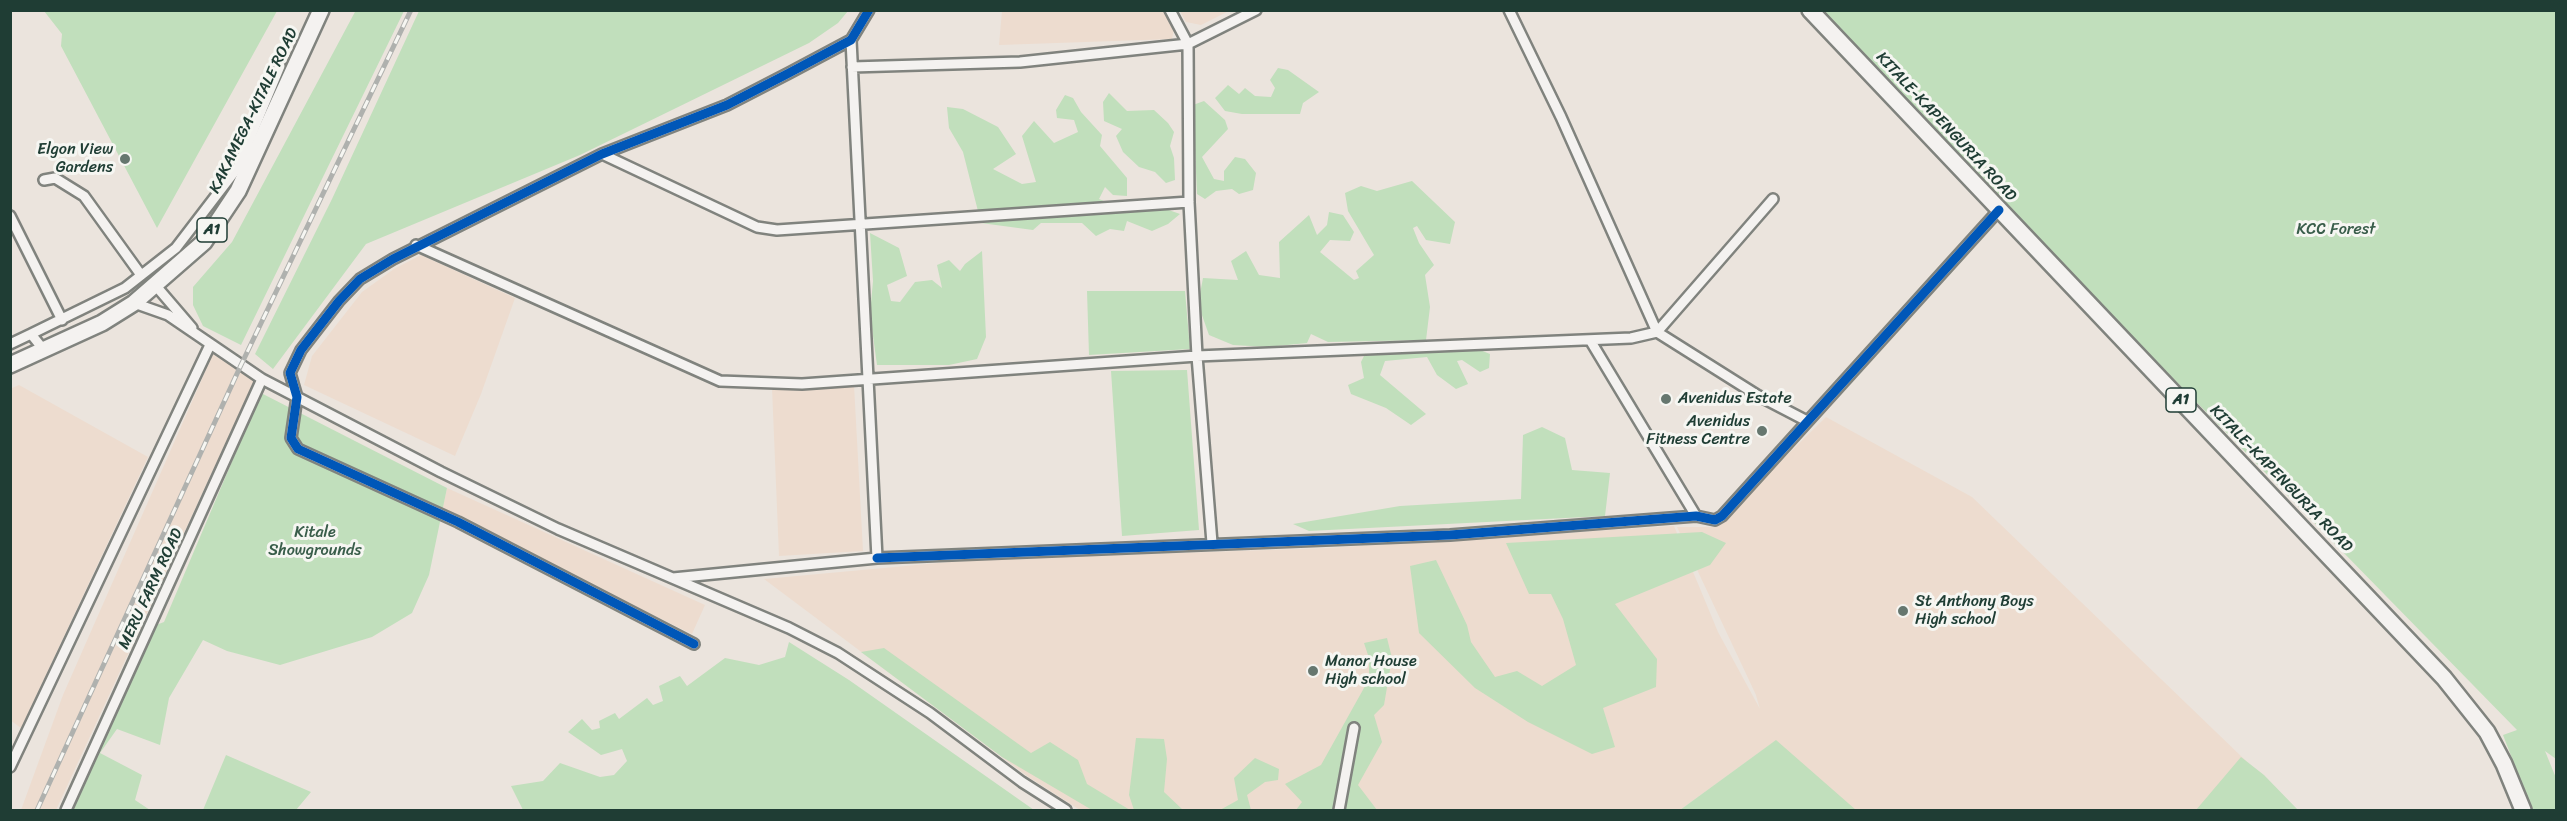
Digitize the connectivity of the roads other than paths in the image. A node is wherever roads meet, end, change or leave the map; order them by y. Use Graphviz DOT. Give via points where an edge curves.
graph roads {
  1 [pos="321,10"];
  2 [pos="869,10"];
  3 [pos="1170,10"];
  4 [pos="1256,10"];
  5 [pos="1509,10"];
  6 [pos="1810,10"];
  7 [pos="851,40"];
  8 [pos="1188,44"];
  9 [pos="280,66"];
  10 [pos="852,68"];
  11 [pos="602,154"];
  12 [pos="44,180"];
  13 [pos="1773,199"];
  14 [pos="1189,202"];
  15 [pos="1999,210"];
  16 [pos="10,216"];
  17 [pos="861,223"];
  18 [pos="416,244"];
  19 [pos="141,275"];
  20 [pos="156,286"];
  21 [pos="134,303"];
  22 [pos="62,320"];
  23 [pos="195,332"];
  24 [pos="1657,332"];
  25 [pos="31,334"];
  26 [pos="1590,340"];
  27 [pos="10,344"];
  28 [pos="210,345"];
  29 [pos="43,348"];
  30 [pos="1197,356"];
  31 [pos="10,365"];
  32 [pos="869,379"];
  33 [pos="262,380"];
  34 [pos="297,397"];
  35 [pos="1807,421"];
  36 [pos="1696,516"];
  37 [pos="1212,543"];
  38 [pos="876,558"];
  39 [pos="671,578"];
  40 [pos="694,644"];
  41 [pos="1354,729"];
  42 [pos="10,767"];
  43 [pos="66,810"];
  44 [pos="1066,810"];
  45 [pos="1339,810"];
  46 [pos="2523,810"];
  1 -- 20 [label="highway, KAKAMEGA-KITALE ROAD / A1" via="238,191 204,242"];
  2 -- 7 [label="street"];
  3 -- 8 [label="street"];
  4 -- 8 [label="street"];
  5 -- 24 [label="street"];
  6 -- 15 [label="highway, KITALE-KAPENGURIA ROAD / A1"];
  7 -- 10 [label="street"];
  7 -- 11 [label="street" via="728,105"];
  8 -- 10 [label="street" via="1020,62"];
  8 -- 14 [label="street"];
  9 -- 19 [label="street" via="238,167 176,248"];
  10 -- 17 [label="street"];
  11 -- 17 [label="street" via="757,227 798,229"];
  11 -- 18 [label="street"];
  12 -- 19 [label="street" via="55,178 84,196"];
  13 -- 24 [label="street"];
  14 -- 17 [label="street"];
  14 -- 30 [label="street"];
  15 -- 35 [label="street"];
  15 -- 46 [label="highway, KITALE-KAPENGURIA ROAD / A1" via="2444,678 2487,732"];
  16 -- 22 [label="street"];
  17 -- 32 [label="street"];
  18 -- 32 [label="street" via="720,381 761,385"];
  18 -- 34 [label="street" via="360,279 339,301 301,350 290,373"];
  19 -- 22 [label="street" via="125,288"];
  20 -- 21 [label="highway, KAKAMEGA-KITALE ROAD / A1"];
  20 -- 23 [label="street"];
  21 -- 23 [label="street" via="168,315"];
  21 -- 29 [label="highway, KAKAMEGA-KITALE ROAD / A1" via="102,323"];
  22 -- 25 [label="street"];
  23 -- 28 [label="street"];
  24 -- 26 [label="street"];
  24 -- 35 [label="street" via="1757,395"];
  25 -- 27 [label="street"];
  25 -- 29 [label="street"];
  26 -- 30 [label="street"];
  26 -- 36 [label="street"];
  28 -- 33 [label="street"];
  28 -- 42 [label="street"];
  29 -- 31 [label="highway, KAKAMEGA-KITALE ROAD / A1"];
  30 -- 32 [label="street"];
  30 -- 37 [label="street"];
  32 -- 38 [label="street"];
  33 -- 34 [label="street"];
  33 -- 43 [label="street, MERU FARM ROAD"];
  34 -- 39 [label="street" via="558,529"];
  34 -- 40 [label="street" via="291,438 298,448 458,522"];
  35 -- 36 [label="street" via="1722,516 1715,520"];
  36 -- 37 [label="street" via="1450,535"];
  37 -- 38 [label="street"];
  38 -- 39 [label="street"];
  39 -- 44 [label="street" via="838,653"];
  41 -- 45 [label="street"];
}
